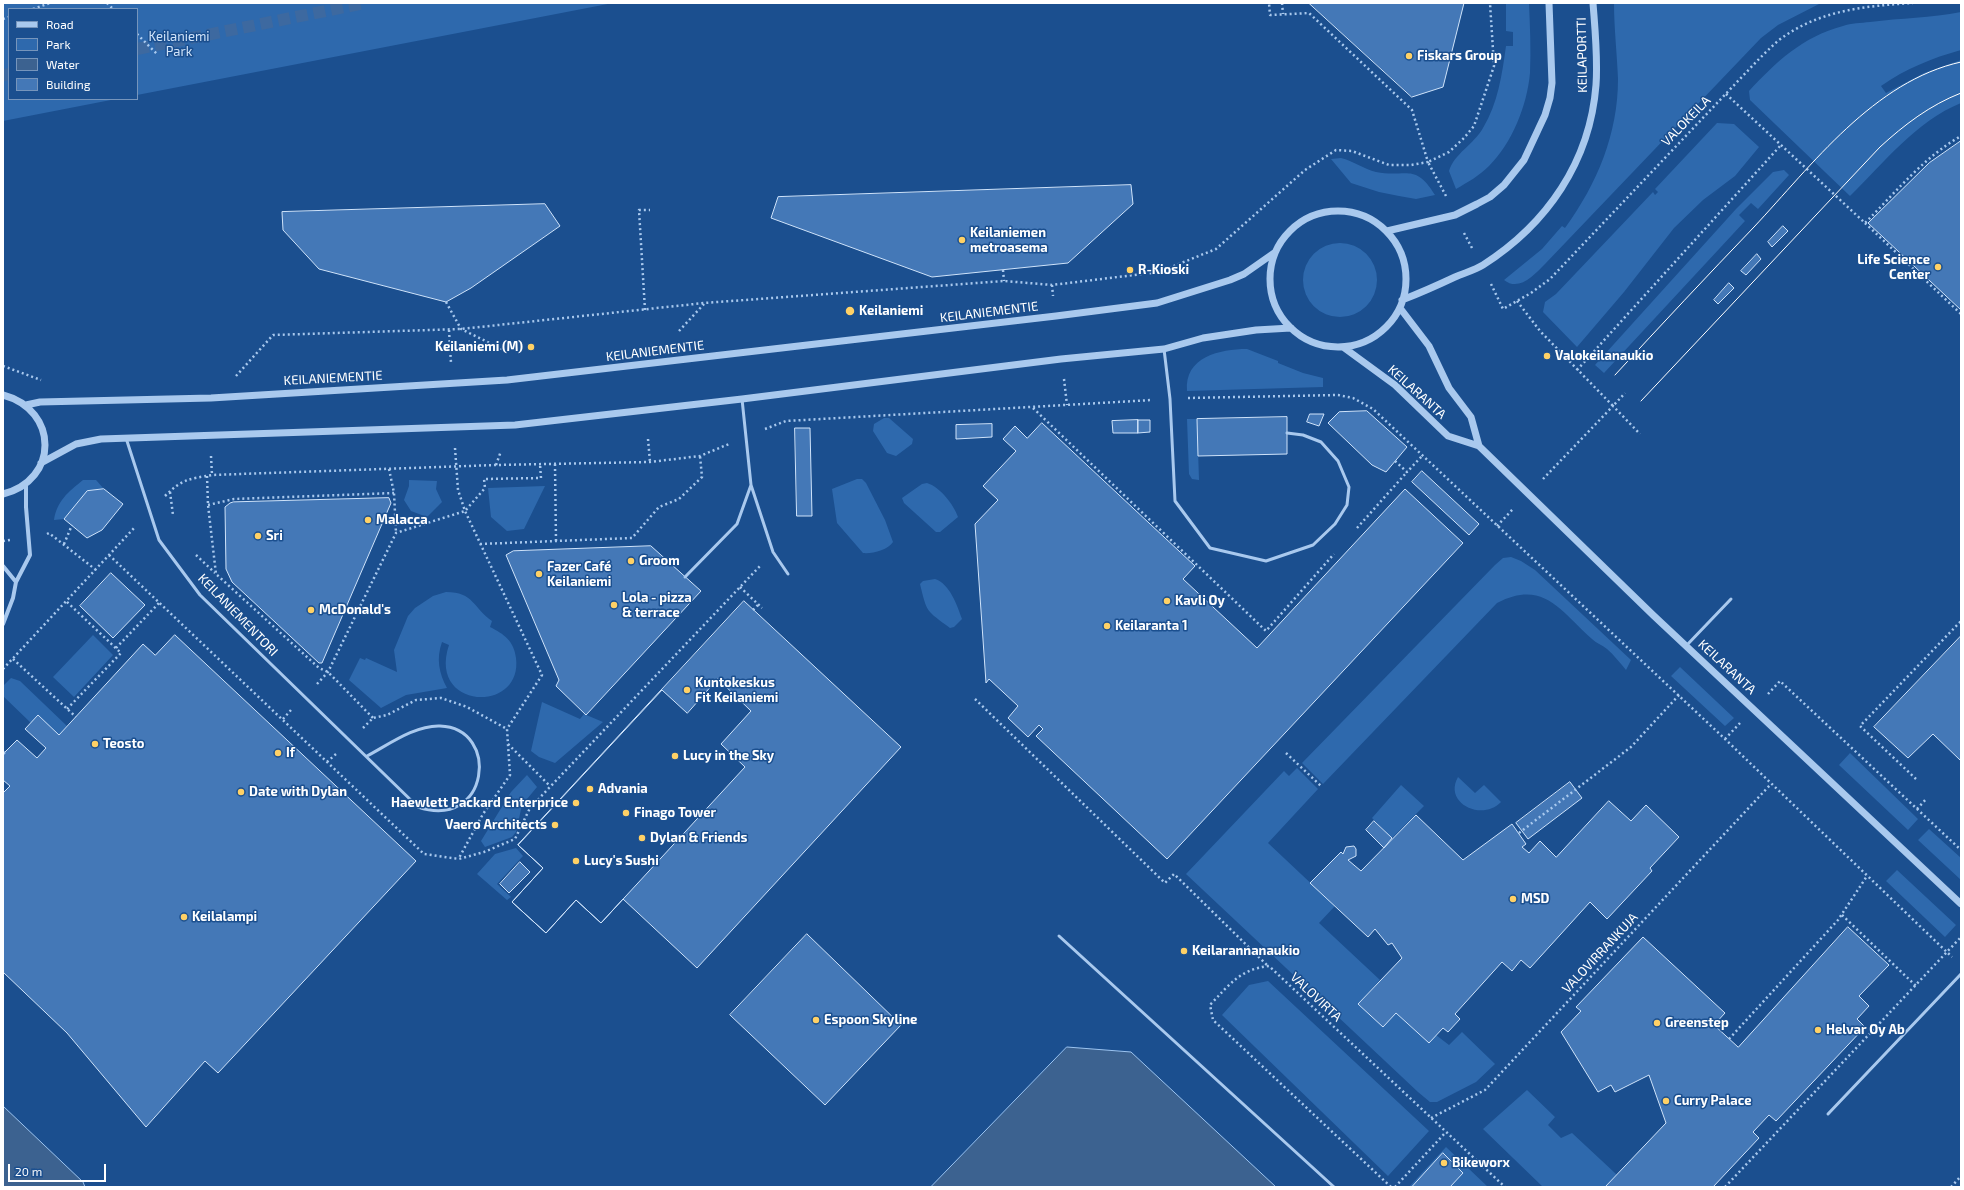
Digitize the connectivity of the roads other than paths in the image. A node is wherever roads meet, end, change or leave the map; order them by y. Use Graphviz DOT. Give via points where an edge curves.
graph roads {
  1 [pos="1549,3"];
  2 [pos="1593,3"];
  3 [pos="1387,231"];
  4 [pos="1274,253"];
  5 [pos="1402,300"];
  6 [pos="1400,308"];
  7 [pos="1291,328"];
  8 [pos="1343,347"];
  9 [pos="1164,349"];
  10 [pos="3,395"];
  11 [pos="742,399"];
  12 [pos="26,405"];
  13 [pos="1287,433"];
  14 [pos="126,438"];
  15 [pos="1479,446"];
  16 [pos="42,463"];
  17 [pos="26,484"];
  18 [pos="751,485"];
  19 [pos="3,494"];
  20 [pos="3,566"];
  21 [pos="788,574"];
  22 [pos="685,577"];
  23 [pos="16,582"];
  24 [pos="1731,599"];
  25 [pos="3,624"];
  26 [pos="1686,646"];
  27 [pos="367,756"];
  28 [pos="1961,904"];
  29 [pos="1059,936"];
  30 [pos="1961,974"];
  31 [pos="1828,1114"];
  32 [pos="1334,1187"];
  1 -- 3 [label="street" via="1552,83 1550,98 1524,160 1490,197 1455,215"];
  2 -- 5 [label="street, KEILAPORTTI" via="1596,84 1591,120 1579,157 1562,188 1537,222 1510,246 1481,266"];
  3 -- 4 [label="street" via="1372,219 1354,212 1334,211 1316,214 1299,223 1285,236"];
  3 -- 5 [label="street" via="1399,248 1405,268 1406,288"];
  4 -- 7 [label="street" via="1270,273 1271,293 1278,312"];
  4 -- 12 [label="street, KEILANIEMENTIE" via="1244,274 1163,301 1056,316 507,380 211,398 40,402"];
  5 -- 6 [label="street"];
  6 -- 8 [label="street" via="1391,323 1377,336 1361,344"];
  6 -- 15 [label="street, KEILARANTA" via="1429,346 1449,388 1471,417"];
  7 -- 8 [label="street" via="1306,340 1324,346"];
  7 -- 9 [label="street" via="1203,338"];
  8 -- 15 [label="street, KEILARANTA" via="1395,385 1448,436"];
  9 -- 11 [label="street" via="1061,359"];
  9 -- 13 [label="lane" via="1170,399 1175,501 1210,548 1266,561 1313,545 1335,524 1346,505 1349,487 1338,462 1322,442 1303,435"];
  10 -- 12 [label="street" via="15,398"];
  11 -- 14 [label="street" via="515,424"];
  11 -- 18 [label="lane"];
  12 -- 16 [label="street" via="43,428 45,444"];
  14 -- 16 [label="street" via="76,444"];
  14 -- 27 [label="lane, KEILANIEMENTORI" via="159,540 200,595"];
  15 -- 26 [label="street, KEILARANTA"];
  16 -- 17 [label="street" via="35,476"];
  17 -- 19 [label="street" via="16,491"];
  17 -- 23 [label="street" via="30,555"];
  18 -- 21 [label="lane" via="773,552"];
  18 -- 22 [label="lane" via="737,524"];
  20 -- 23 [label="street"];
  23 -- 25 [label="street"];
  24 -- 26 [label="lane"];
  26 -- 28 [label="street, KEILARANTA"];
  27 -- 27 [label="lane, KEILANIEMENTORI" via="418,807 431,811 440,812 463,803 472,794 480,772 474,744 465,734 454,728 439,726 413,732"];
  29 -- 32 [label="lane"];
  30 -- 31 [label="lane"];
}
